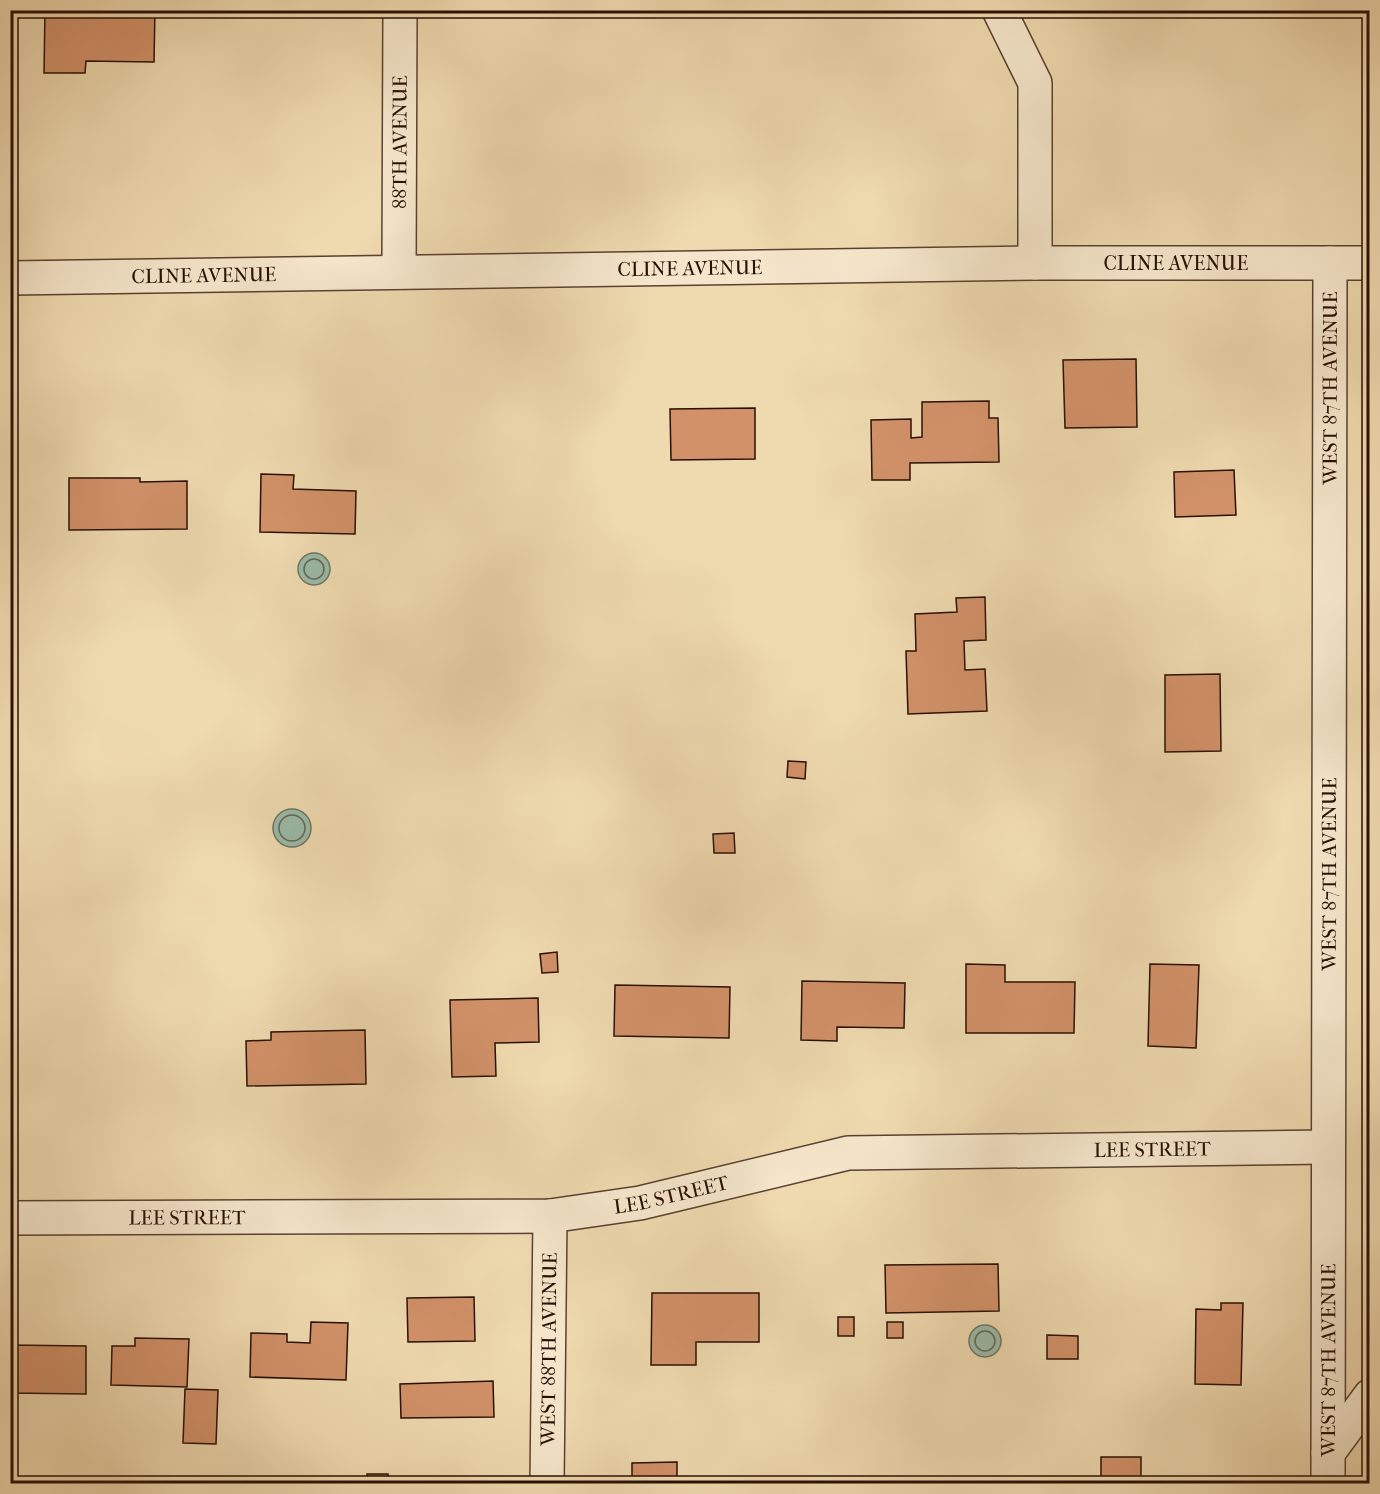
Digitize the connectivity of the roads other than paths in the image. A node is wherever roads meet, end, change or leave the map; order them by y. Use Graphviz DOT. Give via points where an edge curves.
graph roads {
  1 [pos="400,10"];
  2 [pos="999,10"];
  3 [pos="1035,263"];
  4 [pos="1330,263"];
  5 [pos="1370,263"];
  6 [pos="399,272"];
  7 [pos="10,278"];
  8 [pos="1327,1147"];
  9 [pos="550,1216"];
  10 [pos="10,1218"];
  11 [pos="1370,1396"];
  12 [pos="1328,1468"];
  13 [pos="547,1484"];
  1 -- 6 [label="street, 88TH AVENUE"];
  2 -- 3 [label="street" via="1035,83"];
  3 -- 4 [label="street, CLINE AVENUE"];
  3 -- 6 [label="street, CLINE AVENUE"];
  4 -- 5 [label="street, CLINE AVENUE"];
  4 -- 8 [label="street, WEST 87TH AVENUE"];
  6 -- 7 [label="street, CLINE AVENUE"];
  8 -- 9 [label="street, LEE STREET" via="848,1153 640,1203"];
  8 -- 12 [label="street, WEST 87TH AVENUE"];
  9 -- 10 [label="street, LEE STREET"];
  9 -- 13 [label="street, WEST 88TH AVENUE"];
  11 -- 12 [label="street"];
}
